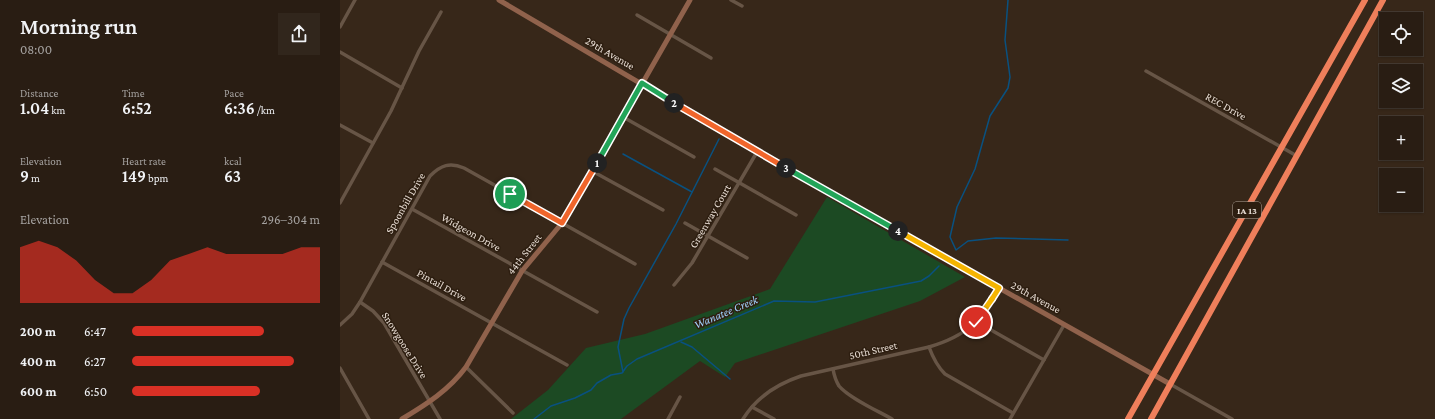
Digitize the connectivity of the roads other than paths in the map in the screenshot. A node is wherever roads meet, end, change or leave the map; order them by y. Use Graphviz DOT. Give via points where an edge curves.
graph roads {
  1 [pos="355,0"];
  2 [pos="498,0"];
  3 [pos="690,0"];
  4 [pos="731,0"];
  5 [pos="1365,0"];
  6 [pos="1383,0"];
  7 [pos="742,6"];
  8 [pos="441,12"];
  9 [pos="637,15"];
  10 [pos="340,28"];
  11 [pos="670,34"];
  12 [pos="340,52"];
  13 [pos="711,58"];
  14 [pos="1146,71"];
  15 [pos="642,83"];
  16 [pos="402,88"];
  17 [pos="622,117"];
  18 [pos="340,125"];
  19 [pos="373,143"];
  20 [pos="1282,147"];
  21 [pos="757,152"];
  22 [pos="1297,156"];
  23 [pos="694,157"];
  24 [pos="715,169"];
  25 [pos="592,171"];
  26 [pos="739,183"];
  27 [pos="340,202"];
  28 [pos="412,209"];
  29 [pos="663,210"];
  30 [pos="796,215"];
  31 [pos="562,223"];
  32 [pos="685,223"];
  33 [pos="709,236"];
  34 [pos="747,258"];
  35 [pos="382,262"];
  36 [pos="635,264"];
  37 [pos="522,271"];
  38 [pos="674,286"];
  39 [pos="999,288"];
  40 [pos="360,302"];
  41 [pos="597,312"];
  42 [pos="976,322"];
  43 [pos="492,324"];
  44 [pos="1064,324"];
  45 [pos="340,325"];
  46 [pos="929,347"];
  47 [pos="1044,360"];
  48 [pos="567,365"];
  49 [pos="466,367"];
  50 [pos="340,368"];
  51 [pos="833,369"];
  52 [pos="1153,375"];
  53 [pos="1170,384"];
  54 [pos="680,397"];
  55 [pos="430,402"];
  56 [pos="752,407"];
  57 [pos="513,412"];
  58 [pos="1013,413"];
  59 [pos="370,419"];
  60 [pos="402,419"];
  61 [pos="440,419"];
  62 [pos="668,419"];
  63 [pos="744,419"];
  64 [pos="774,419"];
  65 [pos="892,419"];
  66 [pos="1010,419"];
  67 [pos="1128,419"];
  68 [pos="1150,419"];
  69 [pos="1232,419"];
  1 -- 10 [label="street"];
  2 -- 15 [label="street, 29th Avenue"];
  3 -- 11 [label="street, 44th Street"];
  4 -- 7 [label="street"];
  5 -- 20 [label="highway, IA 13"];
  6 -- 22 [label="highway, IA 13"];
  8 -- 16 [label="street"];
  9 -- 11 [label="street"];
  11 -- 13 [label="street"];
  11 -- 15 [label="street, 44th Street"];
  12 -- 16 [label="street"];
  14 -- 20 [label="street, REC Drive"];
  15 -- 17 [label="street, 44th Street"];
  15 -- 21 [label="street, 29th Avenue"];
  16 -- 19 [label="street"];
  17 -- 23 [label="street"];
  17 -- 25 [label="street, 44th Street"];
  18 -- 19 [label="street"];
  19 -- 27 [label="street"];
  20 -- 22 [label="street, REC Drive"];
  20 -- 52 [label="highway, IA 13"];
  21 -- 26 [label="street, Greenway Court"];
  21 -- 39 [label="street, 29th Avenue"];
  22 -- 53 [label="highway, IA 13"];
  24 -- 26 [label="street"];
  25 -- 29 [label="street"];
  25 -- 31 [label="street, 44th Street"];
  26 -- 30 [label="street"];
  26 -- 33 [label="street, Greenway Court"];
  28 -- 31 [label="street, Spoonbill Drive" via="430,176 437,169 455,164"];
  28 -- 35 [label="street, Spoonbill Drive"];
  28 -- 37 [label="street, Widgeon Drive"];
  31 -- 36 [label="street, Spoonbill Drive"];
  31 -- 37 [label="street, 44th Street"];
  32 -- 33 [label="street"];
  33 -- 34 [label="street"];
  33 -- 38 [label="street, Greenway Court"];
  35 -- 40 [label="street, Spoonbill Drive"];
  35 -- 43 [label="street, Pintail Drive"];
  37 -- 41 [label="street, Widgeon Drive"];
  37 -- 43 [label="street, 44th Street"];
  39 -- 42 [label="street, 50th Street"];
  39 -- 44 [label="street, 29th Avenue"];
  40 -- 45 [label="street, Spoonbill Drive"];
  40 -- 55 [label="street, Snowgoose Drive" via="384,323"];
  42 -- 46 [label="street, 50th Street" via="955,337"];
  42 -- 47 [label="street"];
  43 -- 48 [label="street, Pintail Drive"];
  43 -- 49 [label="street, 44th Street"];
  44 -- 47 [label="street"];
  44 -- 52 [label="street, 29th Avenue"];
  46 -- 51 [label="street, 50th Street"];
  46 -- 58 [label="street" via="938,368 945,374"];
  47 -- 58 [label="street"];
  49 -- 55 [label="street, 44th Street"];
  49 -- 57 [label="street"];
  50 -- 59 [label="street"];
  51 -- 56 [label="street, 50th Street" via="787,380 766,393"];
  51 -- 65 [label="street" via="839,386 848,394"];
  52 -- 53 [label="street, 29th Avenue"];
  52 -- 67 [label="highway, IA 13"];
  53 -- 68 [label="highway, IA 13"];
  53 -- 69 [label="street"];
  54 -- 62 [label="street"];
  55 -- 60 [label="street, 44th Street"];
  55 -- 61 [label="street, Snowgoose Drive"];
  56 -- 63 [label="street, 50th Street"];
  56 -- 64 [label="street"];
  58 -- 66 [label="street"];
}
